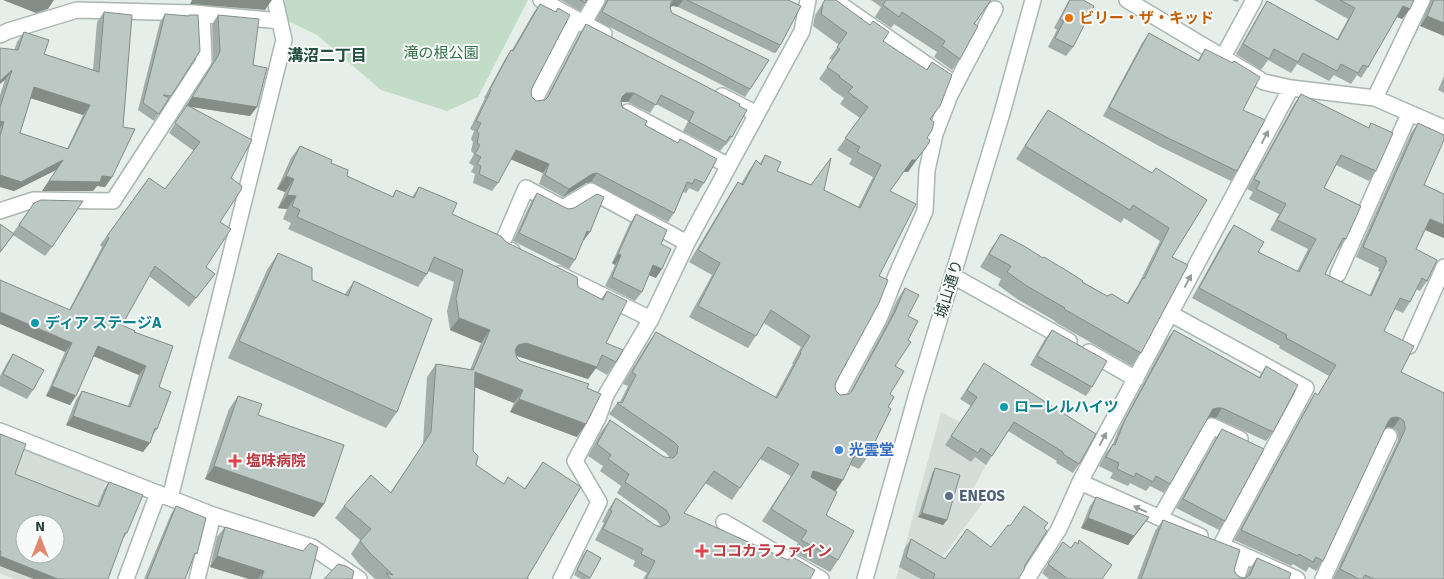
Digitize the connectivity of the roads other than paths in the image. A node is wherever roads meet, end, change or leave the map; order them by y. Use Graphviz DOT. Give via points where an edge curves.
graph roads {
  1 [pos="275,0"];
  2 [pos="541,0"];
  3 [pos="597,0"];
  4 [pos="808,0"];
  5 [pos="834,0"];
  6 [pos="1034,0"];
  7 [pos="1127,0"];
  8 [pos="1254,0"];
  9 [pos="1422,0"];
  10 [pos="995,9"];
  11 [pos="202,14"];
  12 [pos="280,21"];
  13 [pos="580,22"];
  14 [pos="3,32"];
  15 [pos="618,42"];
  16 [pos="1224,57"];
  17 [pos="956,84"];
  18 [pos="1291,88"];
  19 [pos="714,92"];
  20 [pos="1376,98"];
  21 [pos="534,101"];
  22 [pos="624,110"];
  23 [pos="757,114"];
  24 [pos="1409,114"];
  25 [pos="1444,128"];
  26 [pos="729,166"];
  27 [pos="0,211"];
  28 [pos="687,243"];
  29 [pos="527,258"];
  30 [pos="545,267"];
  31 [pos="1444,267"];
  32 [pos="1338,274"];
  33 [pos="953,276"];
  34 [pos="1171,314"];
  35 [pos="651,319"];
  36 [pos="1409,346"];
  37 [pos="1136,378"];
  38 [pos="836,398"];
  39 [pos="598,418"];
  40 [pos="614,428"];
  41 [pos="0,431"];
  42 [pos="1389,436"];
  43 [pos="1271,454"];
  44 [pos="1080,482"];
  45 [pos="164,495"];
  46 [pos="599,502"];
  47 [pos="617,505"];
  48 [pos="213,515"];
  49 [pos="1160,518"];
  50 [pos="724,522"];
  51 [pos="1220,545"];
  52 [pos="1244,556"];
  53 [pos="126,579"];
  54 [pos="197,579"];
  55 [pos="359,579"];
  56 [pos="562,579"];
  57 [pos="821,579"];
  58 [pos="865,579"];
  59 [pos="1027,579"];
  60 [pos="1236,579"];
  61 [pos="1297,579"];
  62 [pos="1323,579"];
  1 -- 12 [label="street"];
  2 -- 13 [label="street"];
  3 -- 13 [label="street"];
  4 -- 23 [label="street" via="802,30 778,65"];
  5 -- 17 [label="street"];
  6 -- 33 [label="street, 城山通り"];
  7 -- 16 [label="street"];
  8 -- 16 [label="street"];
  9 -- 20 [label="street"];
  10 -- 17 [label="street"];
  11 -- 12 [label="street"];
  11 -- 14 [label="street" via="77,10"];
  11 -- 27 [label="street" via="204,61 113,201 33,200"];
  12 -- 45 [label="street" via="284,40"];
  13 -- 15 [label="street"];
  13 -- 21 [label="street"];
  16 -- 18 [label="street" via="1264,82"];
  17 -- 38 [label="street" via="935,134 927,170 925,211 879,319"];
  18 -- 20 [label="street"];
  34 -- 18 [label="street, one-way"];
  19 -- 23 [label="street"];
  20 -- 24 [label="street"];
  22 -- 26 [label="street"];
  23 -- 26 [label="street"];
  24 -- 25 [label="street"];
  24 -- 32 [label="street"];
  26 -- 28 [label="street"];
  28 -- 29 [label="street" via="591,191 563,208 526,188 501,246"];
  28 -- 35 [label="street"];
  30 -- 35 [label="street"];
  31 -- 36 [label="street"];
  33 -- 37 [label="street"];
  33 -- 58 [label="street, 城山通り"];
  34 -- 37 [label="street"];
  34 -- 43 [label="street" via="1306,388"];
  35 -- 39 [label="street" via="601,393"];
  44 -- 37 [label="street, one-way"];
  39 -- 40 [label="street"];
  39 -- 46 [label="street" via="574,460"];
  41 -- 45 [label="street"];
  42 -- 62 [label="street"];
  43 -- 49 [label="street" via="1212,426"];
  43 -- 51 [label="street"];
  49 -- 44 [label="street, one-way"];
  44 -- 59 [label="street" via="1059,529"];
  45 -- 48 [label="street"];
  45 -- 53 [label="street"];
  46 -- 47 [label="street" via="610,500"];
  46 -- 56 [label="street"];
  48 -- 54 [label="street"];
  48 -- 55 [label="street" via="312,547"];
  49 -- 51 [label="street"];
  50 -- 57 [label="street"];
  51 -- 52 [label="street"];
  52 -- 60 [label="street"];
  52 -- 61 [label="street"];
}
